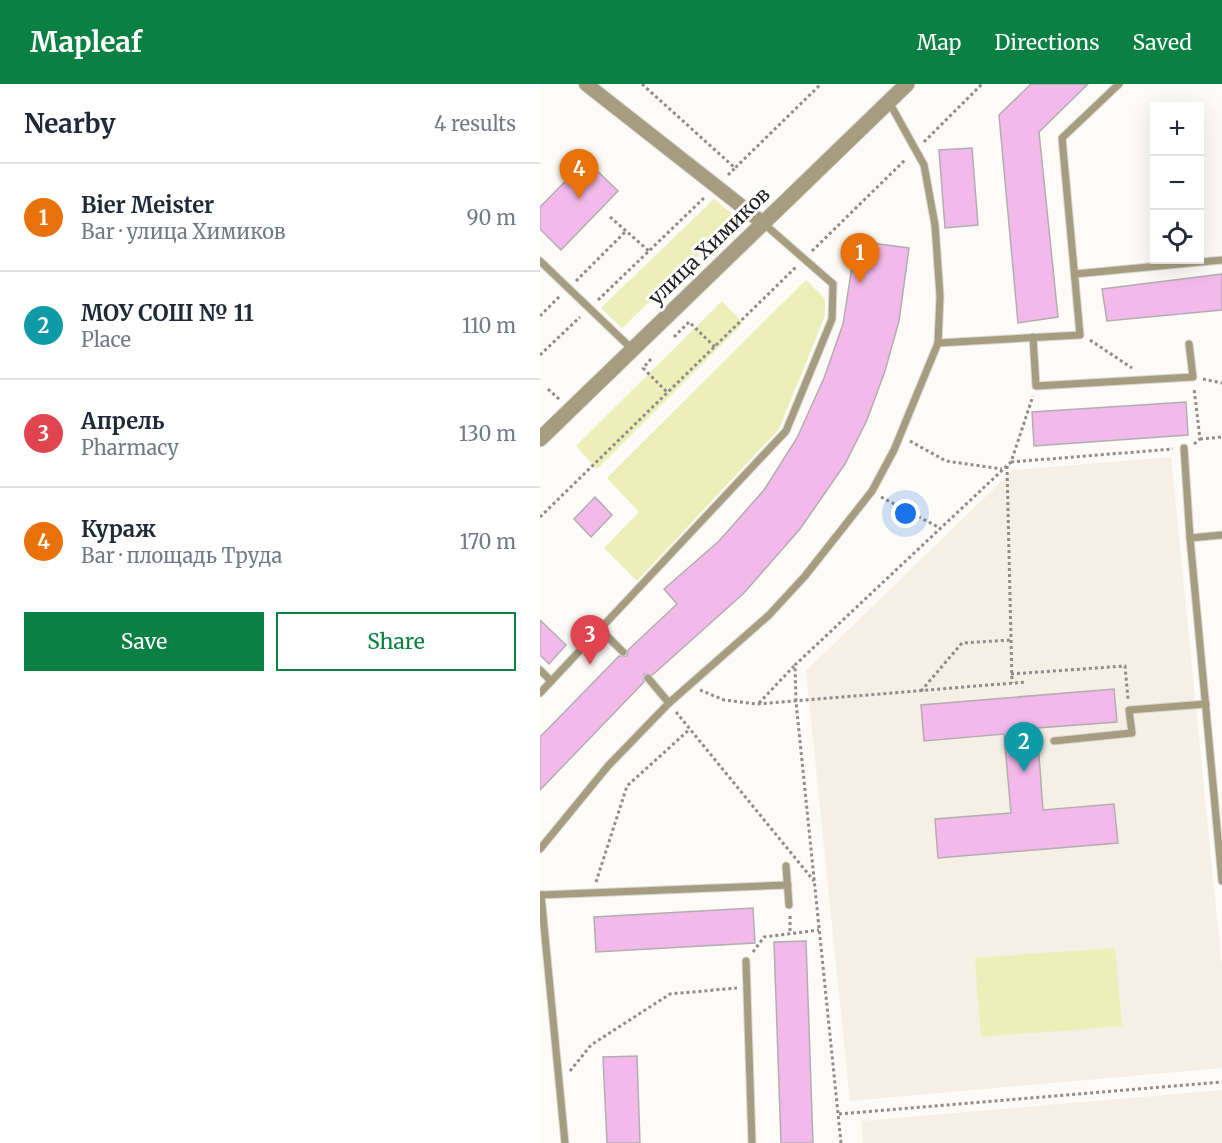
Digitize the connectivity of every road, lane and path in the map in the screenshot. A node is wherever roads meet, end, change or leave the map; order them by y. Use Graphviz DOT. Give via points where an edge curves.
graph roads {
  1 [pos="642,84"];
  2 [pos="821,84"];
  3 [pos="907,84"];
  4 [pos="982,84"];
  5 [pos="1119,84"];
  6 [pos="594,87"];
  7 [pos="889,102"];
  8 [pos="916,150"];
  9 [pos="735,168"];
  10 [pos="715,187"];
  11 [pos="610,217"];
  12 [pos="763,224"];
  13 [pos="626,231"];
  14 [pos="648,251"];
  15 [pos="804,259"];
  16 [pos="1222,260"];
  17 [pos="540,261"];
  18 [pos="1075,274"];
  19 [pos="568,288"];
  20 [pos="589,308"];
  21 [pos="540,315"];
  22 [pos="1080,334"];
  23 [pos="674,337"];
  24 [pos="1033,338"];
  25 [pos="938,344"];
  26 [pos="1190,344"];
  27 [pos="715,347"];
  28 [pos="632,349"];
  29 [pos="540,355"];
  30 [pos="651,359"];
  31 [pos="1193,377"];
  32 [pos="1149,379"];
  33 [pos="1222,383"];
  34 [pos="1036,386"];
  35 [pos="668,393"];
  36 [pos="900,436"];
  37 [pos="1222,437"];
  38 [pos="540,439"];
  39 [pos="1200,439"];
  40 [pos="1184,448"];
  41 [pos="1011,462"];
  42 [pos="1005,467"];
  43 [pos="872,491"];
  44 [pos="540,517"];
  45 [pos="940,528"];
  46 [pos="1222,535"];
  47 [pos="1190,538"];
  48 [pos="601,630"];
  49 [pos="1010,640"];
  50 [pos="623,652"];
  51 [pos="795,665"];
  52 [pos="540,670"];
  53 [pos="1011,674"];
  54 [pos="648,678"];
  55 [pos="551,681"];
  56 [pos="1026,682"];
  57 [pos="1012,683"];
  58 [pos="690,686"];
  59 [pos="921,691"];
  60 [pos="540,693"];
  61 [pos="796,702"];
  62 [pos="669,703"];
  63 [pos="757,704"];
  64 [pos="1206,704"];
  65 [pos="1130,710"];
  66 [pos="690,729"];
  67 [pos="1054,741"];
  68 [pos="540,849"];
  69 [pos="786,866"];
  70 [pos="815,881"];
  71 [pos="1222,881"];
  72 [pos="788,885"];
  73 [pos="593,893"];
  74 [pos="541,895"];
  75 [pos="789,905"];
  76 [pos="820,930"];
  77 [pos="790,933"];
  78 [pos="746,961"];
  79 [pos="747,987"];
  80 [pos="1222,1082"];
  81 [pos="560,1084"];
  82 [pos="838,1114"];
  83 [pos="565,1143"];
  84 [pos="752,1143"];
  85 [pos="842,1143"];
  1 -- 9 [label="path"];
  2 -- 9 [label="path"];
  3 -- 7 [label="street, улица Химиков"];
  4 -- 8 [label="path"];
  5 -- 18 [label="lane" via="1062,138"];
  6 -- 10 [label="street"];
  7 -- 8 [label="lane"];
  7 -- 12 [label="street, улица Химиков"];
  8 -- 15 [label="path"];
  8 -- 25 [label="lane" via="927,176 935,225 940,296"];
  9 -- 10 [label="path"];
  10 -- 12 [label="street"];
  10 -- 14 [label="path"];
  11 -- 13 [label="path"];
  12 -- 15 [label="lane"];
  12 -- 28 [label="street, улица Химиков"];
  13 -- 14 [label="path"];
  13 -- 19 [label="path"];
  14 -- 20 [label="path"];
  15 -- 27 [label="path"];
  15 -- 48 [label="lane" via="833,284 832,319 786,431"];
  16 -- 18 [label="lane"];
  17 -- 19 [label="lane"];
  18 -- 22 [label="lane"];
  19 -- 20 [label="lane"];
  19 -- 21 [label="path"];
  20 -- 28 [label="lane"];
  20 -- 29 [label="path"];
  22 -- 24 [label="lane"];
  22 -- 32 [label="path"];
  23 -- 27 [label="path" via="689,322"];
  24 -- 25 [label="lane"];
  24 -- 34 [label="lane"];
  25 -- 36 [label="lane"];
  26 -- 31 [label="lane"];
  27 -- 35 [label="path"];
  28 -- 38 [label="street, улица Химиков"];
  30 -- 35 [label="path" via="643,368"];
  31 -- 32 [label="lane"];
  31 -- 33 [label="path"];
  31 -- 39 [label="path"];
  32 -- 34 [label="lane"];
  34 -- 41 [label="path"];
  35 -- 44 [label="path"];
  36 -- 42 [label="path" via="946,461"];
  36 -- 43 [label="lane"];
  37 -- 39 [label="path"];
  39 -- 40 [label="path"];
  40 -- 41 [label="path"];
  40 -- 47 [label="lane"];
  41 -- 42 [label="path"];
  42 -- 45 [label="path"];
  42 -- 49 [label="path"];
  43 -- 45 [label="path"];
  43 -- 58 [label="lane" via="834,542 769,615"];
  45 -- 51 [label="path"];
  46 -- 47 [label="lane"];
  47 -- 64 [label="lane"];
  48 -- 50 [label="lane"];
  48 -- 55 [label="lane"];
  49 -- 53 [label="path"];
  49 -- 59 [label="path" via="962,644"];
  51 -- 61 [label="path"];
  51 -- 63 [label="path"];
  52 -- 55 [label="lane"];
  53 -- 57 [label="path"];
  53 -- 65 [label="path" via="1125,666"];
  54 -- 62 [label="lane"];
  55 -- 60 [label="lane"];
  56 -- 57 [label="path"];
  57 -- 59 [label="path"];
  58 -- 62 [label="lane"];
  58 -- 63 [label="path" via="724,700"];
  59 -- 61 [label="path"];
  61 -- 63 [label="path"];
  61 -- 70 [label="path"];
  62 -- 66 [label="path"];
  62 -- 68 [label="lane" via="608,766"];
  64 -- 65 [label="lane"];
  64 -- 71 [label="lane"];
  65 -- 67 [label="lane" via="1132,733"];
  66 -- 70 [label="path"];
  66 -- 73 [label="path" via="627,786"];
  69 -- 72 [label="lane"];
  70 -- 76 [label="path"];
  72 -- 73 [label="lane"];
  72 -- 75 [label="lane"];
  73 -- 74 [label="lane"];
  74 -- 81 [label="lane"];
  75 -- 77 [label="path"];
  76 -- 77 [label="path"];
  76 -- 82 [label="path"];
  77 -- 78 [label="path" via="764,937"];
  78 -- 79 [label="lane"];
  79 -- 81 [label="path" via="670,994 591,1045"];
  79 -- 84 [label="lane"];
  80 -- 82 [label="path"];
  81 -- 83 [label="lane"];
  82 -- 85 [label="path"];
}
